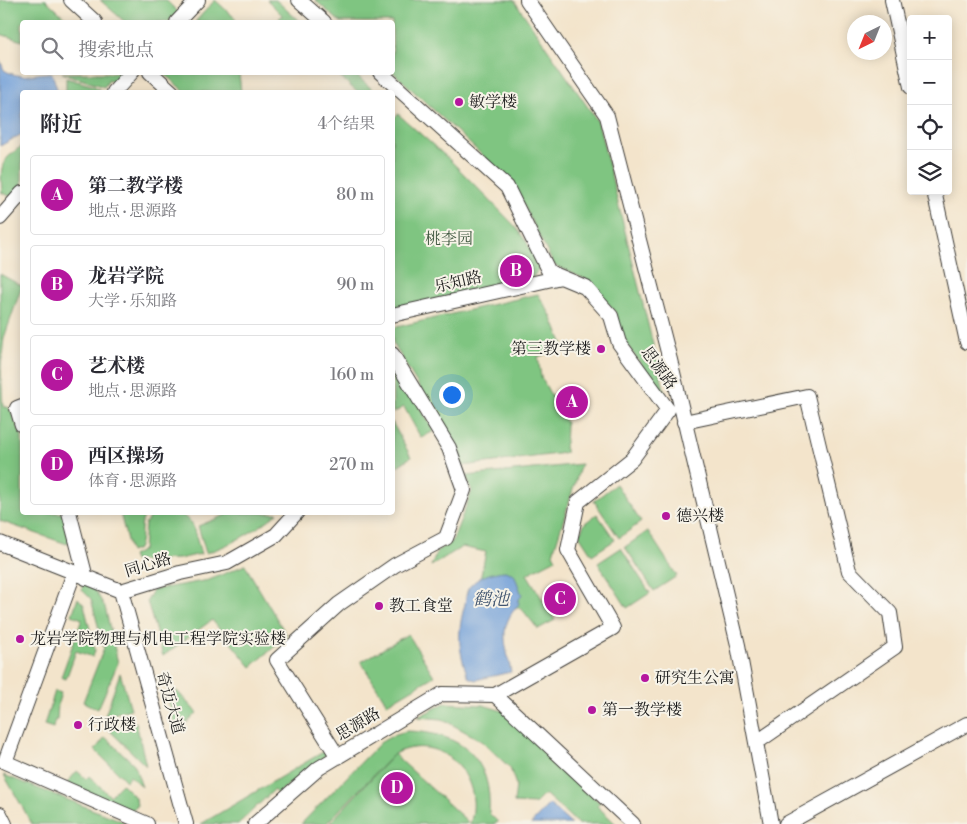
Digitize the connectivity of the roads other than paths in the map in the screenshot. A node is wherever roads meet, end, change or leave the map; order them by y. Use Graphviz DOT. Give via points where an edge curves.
graph roads {
  1 [pos="71,0"];
  2 [pos="198,0"];
  3 [pos="299,0"];
  4 [pos="527,0"];
  5 [pos="892,0"];
  6 [pos="94,20"];
  7 [pos="179,20"];
  8 [pos="322,20"];
  9 [pos="907,69"];
  10 [pos="129,75"];
  11 [pos="153,75"];
  12 [pos="382,75"];
  13 [pos="116,90"];
  14 [pos="170,90"];
  15 [pos="394,90"];
  16 [pos="395,91"];
  17 [pos="20,195"];
  18 [pos="935,195"];
  19 [pos="0,218"];
  20 [pos="561,277"];
  21 [pos="395,314"];
  22 [pos="967,342"];
  23 [pos="395,359"];
  24 [pos="20,407"];
  25 [pos="20,418"];
  26 [pos="684,422"];
  27 [pos="70,515"];
  28 [pos="294,515"];
  29 [pos="0,543"];
  30 [pos="80,575"];
  31 [pos="121,591"];
  32 [pos="495,695"];
  33 [pos="967,724"];
  34 [pos="756,743"];
  35 [pos="338,757"];
  36 [pos="0,814"];
  37 [pos="5,824"];
  38 [pos="147,824"];
  39 [pos="186,824"];
  40 [pos="255,824"];
  41 [pos="633,824"];
  42 [pos="771,824"];
  43 [pos="786,824"];
  1 -- 6 [label="street"];
  2 -- 7 [label="street"];
  3 -- 8 [label="street"];
  4 -- 26 [label="street" via="607,116"];
  5 -- 9 [label="street"];
  10 -- 13 [label="street"];
  11 -- 14 [label="street"];
  12 -- 15 [label="street, 思源路"];
  16 -- 20 [label="street, 思源路" via="507,186 550,272"];
  17 -- 19 [label="street"];
  18 -- 22 [label="street"];
  20 -- 21 [label="street, 乐知路"];
  20 -- 32 [label="street, 思源路" via="585,287 611,316 620,344 668,410 632,459 578,502 568,550 613,628"];
  23 -- 35 [label="street" via="449,448 464,490 446,538 395,565 339,604 276,660"];
  24 -- 25 [label="street" via="17,408"];
  26 -- 34 [label="street" via="738,645"];
  26 -- 34 [label="street" via="807,396 850,571 890,613 895,647"];
  27 -- 30 [label="street"];
  28 -- 31 [label="street, 同心路" via="276,535 227,563"];
  29 -- 30 [label="street, 同心路"];
  30 -- 31 [label="street, 同心路"];
  30 -- 38 [label="street" via="5,762"];
  31 -- 39 [label="street, 奇迈大道"];
  32 -- 35 [label="street, 思源路" via="442,694"];
  32 -- 41 [label="street"];
  33 -- 43 [label="street"];
  34 -- 42 [label="street"];
  35 -- 40 [label="street, 思源路" via="319,768"];
  36 -- 37 [label="street"];
}
